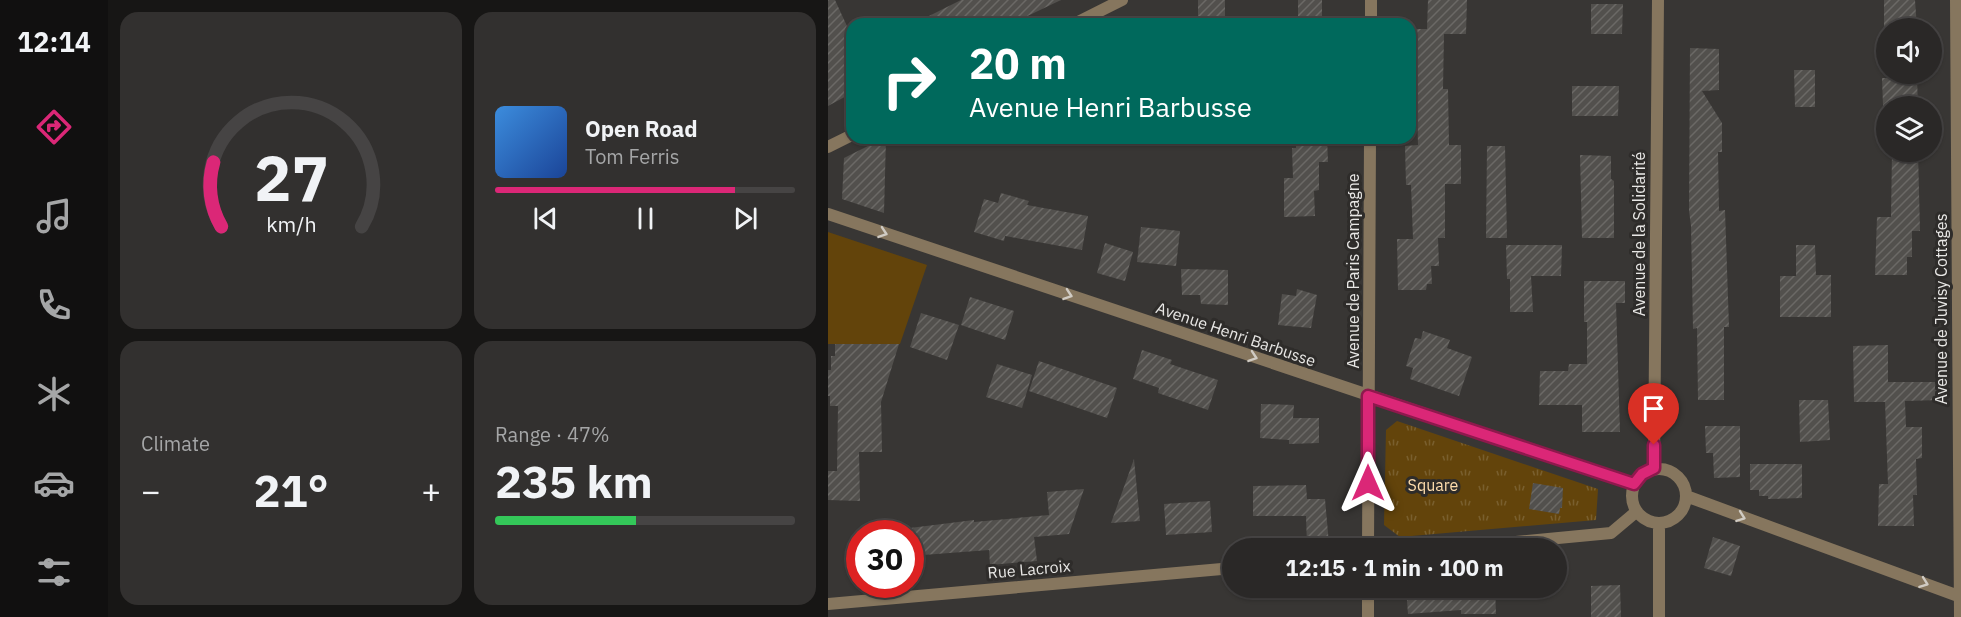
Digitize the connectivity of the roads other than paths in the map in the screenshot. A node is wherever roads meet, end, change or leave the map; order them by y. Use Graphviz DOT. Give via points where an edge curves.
graph roads {
  1 [pos="1122,0"];
  2 [pos="1371,0"];
  3 [pos="1658,0"];
  4 [pos="1956,0"];
  5 [pos="1086,18"];
  6 [pos="1371,18"];
  7 [pos="846,138"];
  8 [pos="1370,144"];
  9 [pos="828,147"];
  10 [pos="828,214"];
  11 [pos="1368,396"];
  12 [pos="1654,468"];
  13 [pos="1634,484"];
  14 [pos="1686,496"];
  15 [pos="1636,512"];
  16 [pos="1659,524"];
  17 [pos="1368,538"];
  18 [pos="1558,538"];
  19 [pos="1222,569"];
  20 [pos="1960,596"];
  21 [pos="1368,598"];
  22 [pos="828,604"];
  23 [pos="1368,617"];
  24 [pos="1659,617"];
  25 [pos="1960,617"];
  1 -- 5 [label="street"];
  2 -- 6 [label="street"];
  3 -- 12 [label="street, Avenue de la Solidarité"];
  4 -- 20 [label="street, Avenue de Juvisy Cottages"];
  7 -- 9 [label="street"];
  8 -- 11 [label="street, Avenue de Paris Campagne"];
  10 -- 11 [label="street, Avenue Henri Barbusse, one-way"];
  11 -- 13 [label="street, Avenue Henri Barbusse"];
  11 -- 17 [label="street, Avenue de Paris Campagne"];
  12 -- 13 [label="street"];
  12 -- 14 [label="street" via="1677,475"];
  13 -- 15 [label="street" via="1631,498"];
  14 -- 16 [label="street" via="1682,510 1673,520"];
  14 -- 20 [label="street, one-way"];
  15 -- 16 [label="street"];
  15 -- 18 [label="street" via="1611,533"];
  16 -- 24 [label="street"];
  19 -- 22 [label="street, Rue Lacroix"];
  20 -- 25 [label="street, Avenue de Juvisy Cottages"];
  21 -- 23 [label="street"];
}
